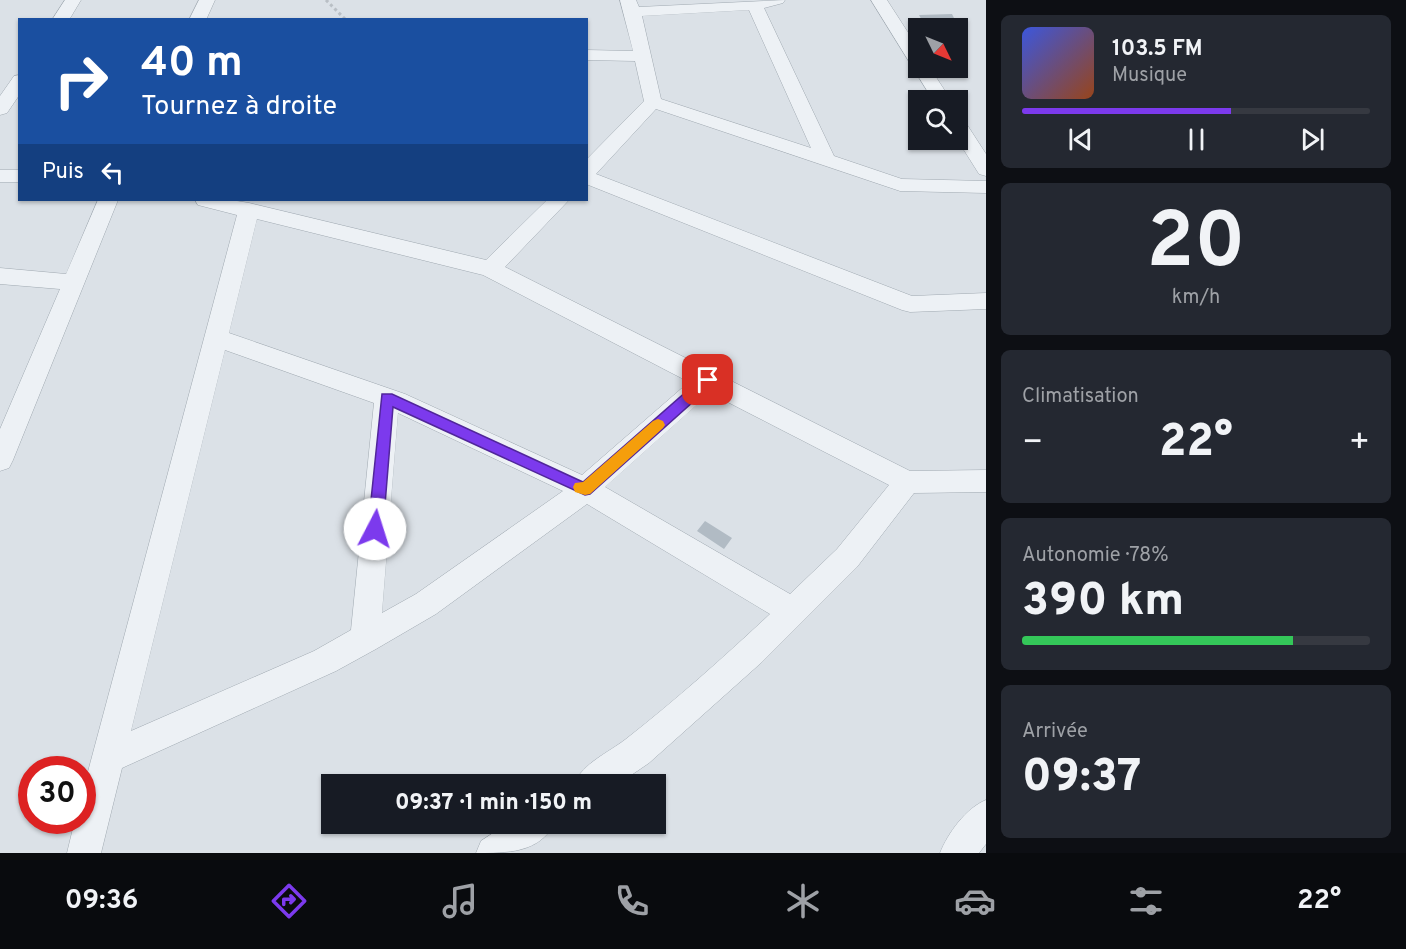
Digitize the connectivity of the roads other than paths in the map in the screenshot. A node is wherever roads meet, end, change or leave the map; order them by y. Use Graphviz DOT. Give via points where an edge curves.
graph roads {
  1 [pos="73,0"];
  2 [pos="207,0"];
  3 [pos="777,0"];
  4 [pos="879,0"];
  5 [pos="754,5"];
  6 [pos="630,6"];
  7 [pos="61,18"];
  8 [pos="198,18"];
  9 [pos="908,46"];
  10 [pos="588,55"];
  11 [pos="643,56"];
  12 [pos="0,76"];
  13 [pos="18,78"];
  14 [pos="18,81"];
  15 [pos="653,102"];
  16 [pos="0,109"];
  17 [pos="968,141"];
  18 [pos="826,160"];
  19 [pos="986,170"];
  20 [pos="588,172"];
  21 [pos="588,175"];
  22 [pos="0,176"];
  23 [pos="18,176"];
  24 [pos="986,187"];
  25 [pos="108,201"];
  26 [pos="209,201"];
  27 [pos="558,201"];
  28 [pos="249,210"];
  29 [pos="490,269"];
  30 [pos="0,276"];
  31 [pos="74,283"];
  32 [pos="986,301"];
  33 [pos="216,338"];
  34 [pos="708,380"];
  35 [pos="387,398"];
  36 [pos="0,460"];
  37 [pos="986,481"];
  38 [pos="907,482"];
  39 [pos="585,489"];
  40 [pos="792,611"];
  41 [pos="365,639"];
  42 [pos="109,757"];
  43 [pos="605,774"];
  44 [pos="986,817"];
  45 [pos="84,853"];
  46 [pos="957,853"];
  1 -- 7 [label="street"];
  2 -- 8 [label="street"];
  3 -- 5 [label="street"];
  4 -- 9 [label="street"];
  5 -- 6 [label="street"];
  5 -- 18 [label="street"];
  6 -- 11 [label="street"];
  10 -- 11 [label="street"];
  11 -- 15 [label="street"];
  12 -- 13 [label="street"];
  14 -- 16 [label="street"];
  15 -- 18 [label="street"];
  15 -- 20 [label="street"];
  17 -- 19 [label="street"];
  18 -- 24 [label="street" via="900,185"];
  21 -- 32 [label="street" via="910,304"];
  22 -- 23 [label="street"];
  25 -- 31 [label="street"];
  26 -- 28 [label="street"];
  27 -- 29 [label="street"];
  28 -- 29 [label="street"];
  28 -- 33 [label="street"];
  29 -- 34 [label="street"];
  30 -- 31 [label="street"];
  31 -- 36 [label="street"];
  33 -- 35 [label="street"];
  33 -- 42 [label="street"];
  34 -- 38 [label="street"];
  34 -- 39 [label="street"];
  35 -- 39 [label="street"];
  35 -- 41 [label="street"];
  37 -- 38 [label="street"];
  38 -- 40 [label="street" via="846,558"];
  39 -- 40 [label="street"];
  39 -- 41 [label="street" via="426,604"];
  40 -- 43 [label="street" via="751,652"];
  41 -- 42 [label="street" via="325,661"];
  42 -- 45 [label="street"];
  44 -- 46 [label="street"];
}
